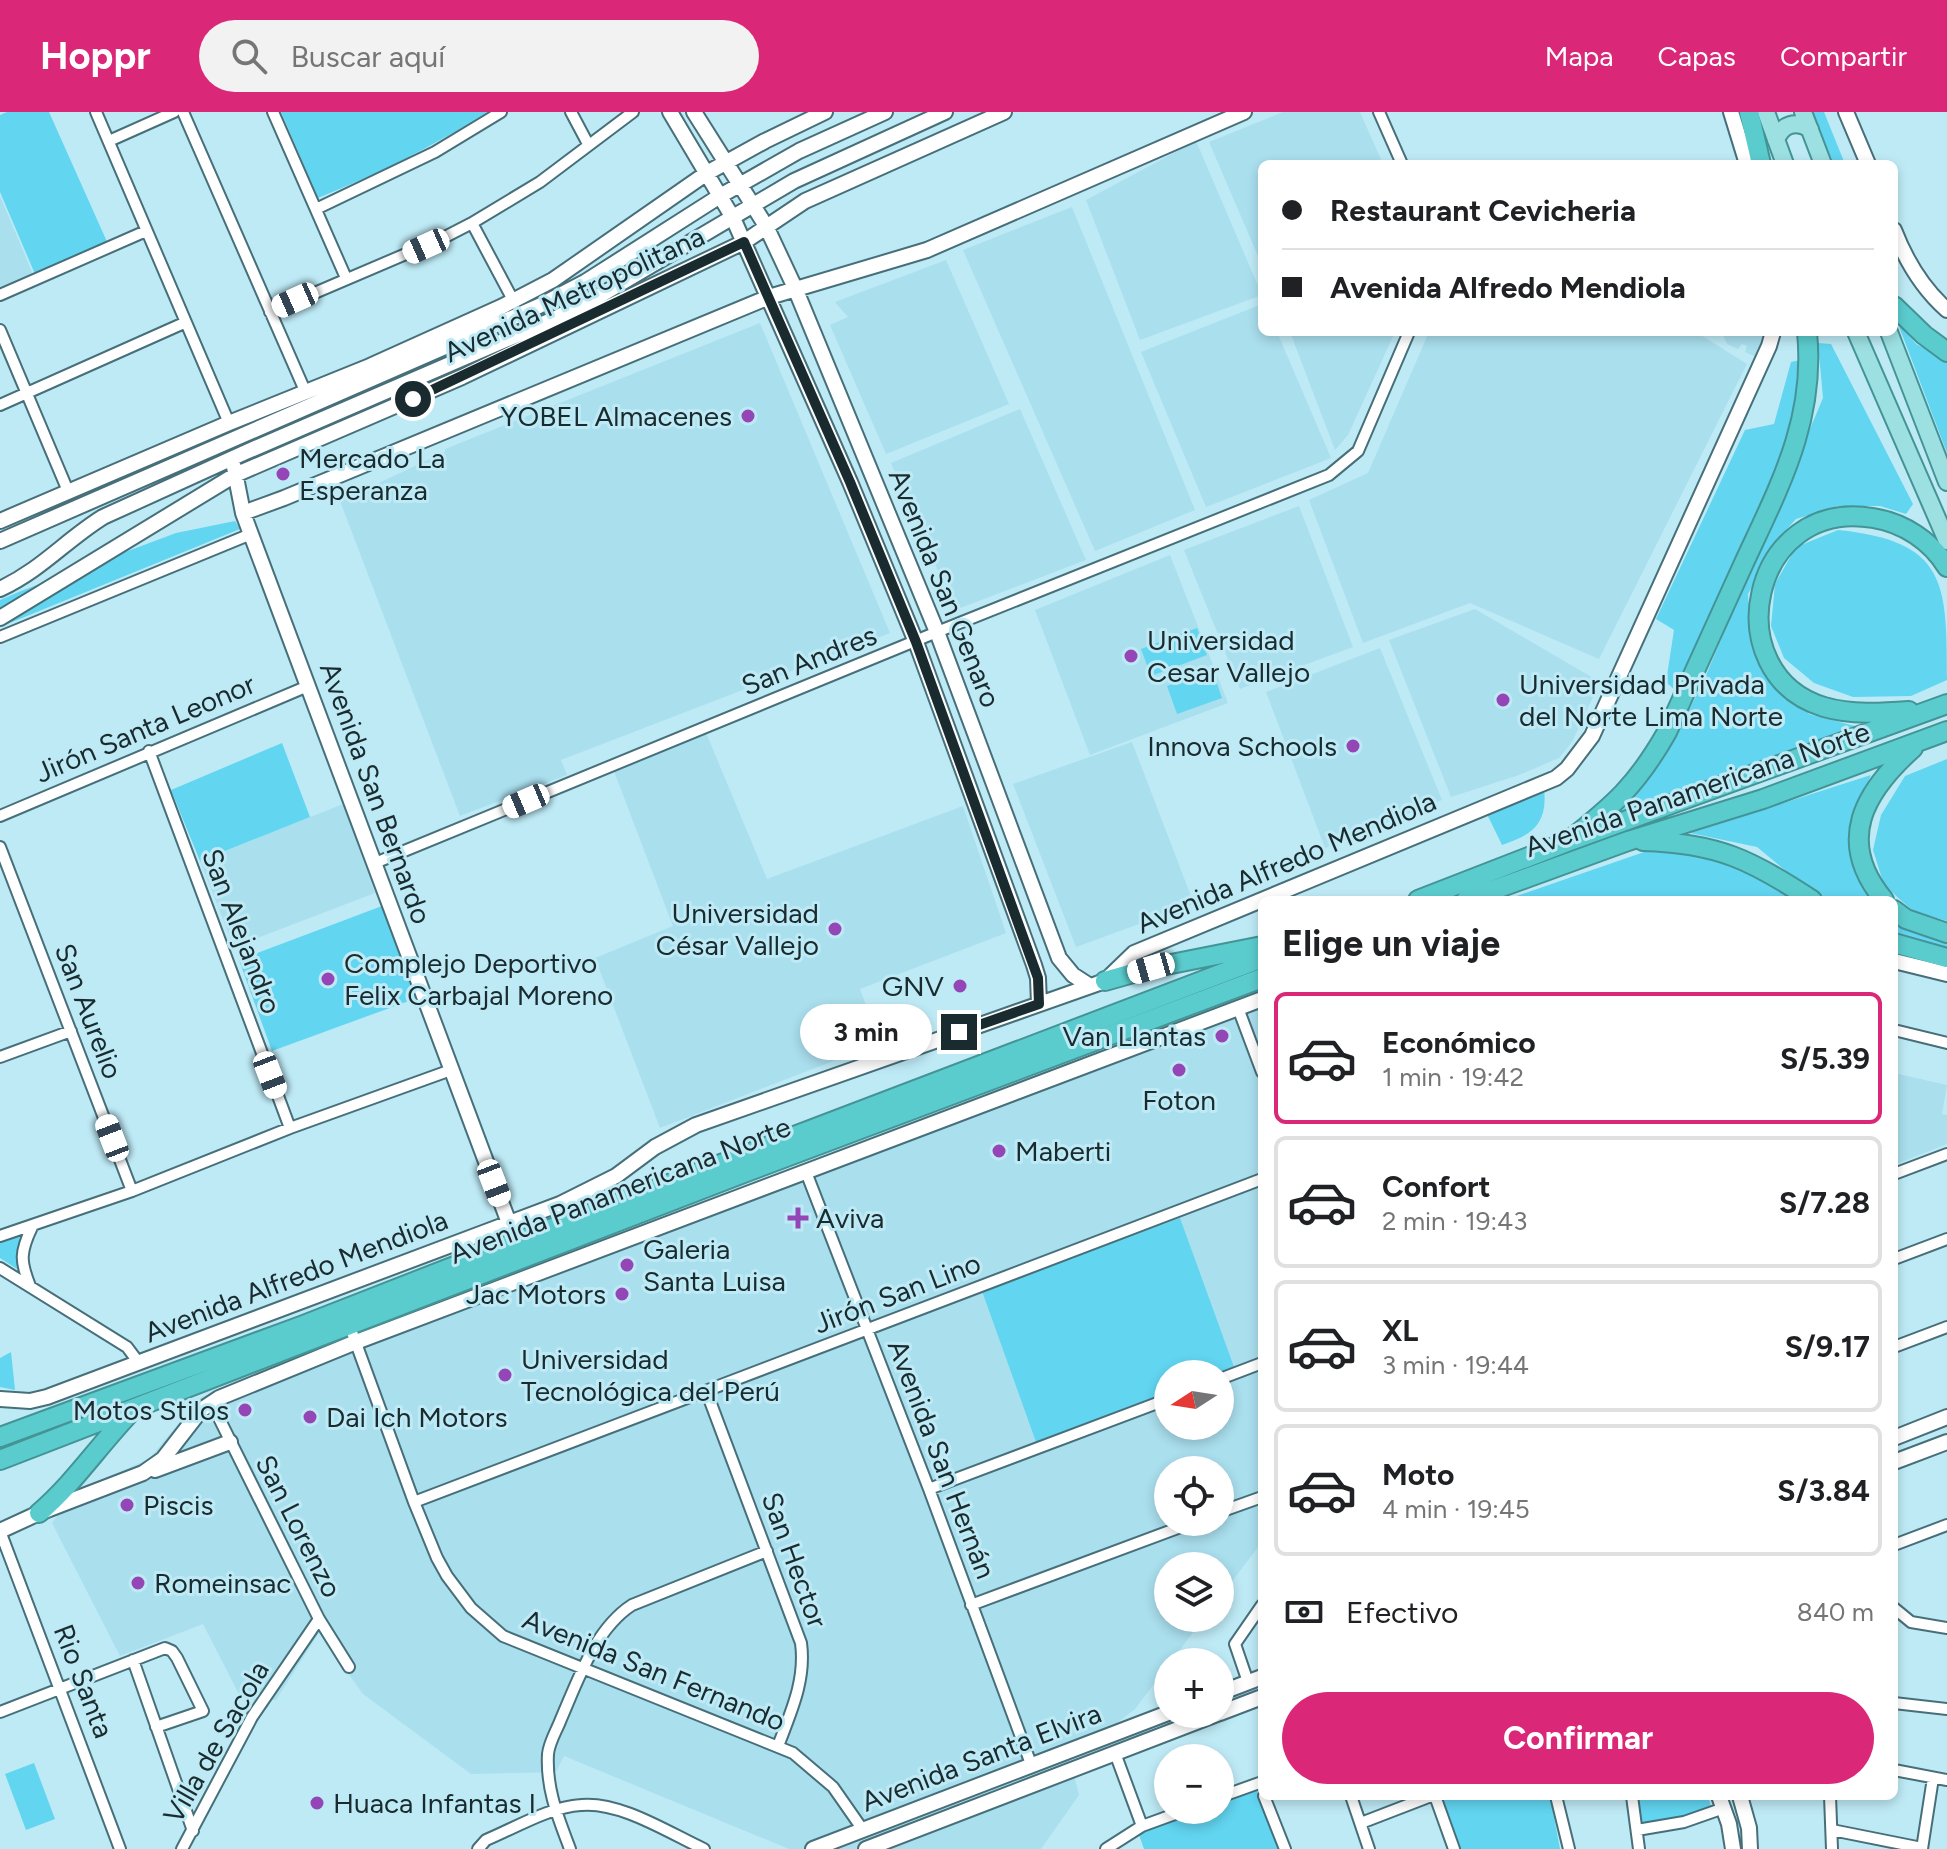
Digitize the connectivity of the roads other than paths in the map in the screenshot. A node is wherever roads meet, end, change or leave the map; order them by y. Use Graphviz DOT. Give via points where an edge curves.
graph roads {
  1 [pos="96,112"];
  2 [pos="174,112"];
  3 [pos="183,112"];
  4 [pos="273,112"];
  5 [pos="501,112"];
  6 [pos="571,112"];
  7 [pos="633,112"];
  8 [pos="670,112"];
  9 [pos="694,112"];
  10 [pos="825,112"];
  11 [pos="885,112"];
  12 [pos="945,112"];
  13 [pos="1004,112"];
  14 [pos="1244,112"];
  15 [pos="1379,112"];
  16 [pos="1731,112"];
  17 [pos="1749,112"];
  18 [pos="1766,112"];
  19 [pos="1803,112"];
  20 [pos="1846,112"];
  21 [pos="1810,129"];
  22 [pos="1776,140"];
  23 [pos="109,141"];
  24 [pos="588,144"];
  25 [pos="1400,160"];
  26 [pos="1746,160"];
  27 [pos="1758,160"];
  28 [pos="1784,160"];
  29 [pos="1822,160"];
  30 [pos="1866,160"];
  31 [pos="726,163"];
  32 [pos="707,173"];
  33 [pos="740,185"];
  34 [pos="720,196"];
  35 [pos="753,205"];
  36 [pos="316,209"];
  37 [pos="733,218"];
  38 [pos="472,223"];
  39 [pos="766,226"];
  40 [pos="146,231"];
  41 [pos="1898,238"];
  42 [pos="744,242"];
  43 [pos="588,256"];
  44 [pos="346,278"];
  45 [pos="575,287"];
  46 [pos="795,288"];
  47 [pos="0,295"];
  48 [pos="769,297"];
  49 [pos="513,300"];
  50 [pos="1898,310"];
  51 [pos="1947,310"];
  52 [pos="270,312"];
  53 [pos="184,323"];
  54 [pos="0,330"];
  55 [pos="1407,336"];
  56 [pos="1771,336"];
  57 [pos="1807,336"];
  58 [pos="1858,336"];
  59 [pos="1891,336"];
  60 [pos="1947,352"];
  61 [pos="26,393"];
  62 [pos="306,393"];
  63 [pos="0,405"];
  64 [pos="229,423"];
  65 [pos="233,440"];
  66 [pos="233,458"];
  67 [pos="235,475"];
  68 [pos="1947,482"];
  69 [pos="68,491"];
  70 [pos="243,513"];
  71 [pos="0,521"];
  72 [pos="251,534"];
  73 [pos="0,541"];
  74 [pos="1947,541"];
  75 [pos="1947,567"];
  76 [pos="0,589"];
  77 [pos="0,618"];
  78 [pos="937,632"];
  79 [pos="0,637"];
  80 [pos="916,642"];
  81 [pos="308,686"];
  82 [pos="1940,707"];
  83 [pos="1947,731"];
  84 [pos="1923,739"];
  85 [pos="149,751"];
  86 [pos="998,794"];
  87 [pos="976,802"];
  88 [pos="0,816"];
  89 [pos="1628,841"];
  90 [pos="1567,842"];
  91 [pos="0,847"];
  92 [pos="375,863"];
  93 [pos="1272,896"];
  94 [pos="1428,896"];
  95 [pos="1477,896"];
  96 [pos="1805,896"];
  97 [pos="1882,896"];
  98 [pos="1258,902"];
  99 [pos="1898,913"];
  100 [pos="1947,933"];
  101 [pos="1898,944"];
  102 [pos="1258,947"];
  103 [pos="1947,958"];
  104 [pos="1258,960"];
  105 [pos="1898,962"];
  106 [pos="1947,974"];
  107 [pos="1258,980"];
  108 [pos="1098,983"];
  109 [pos="1258,1000"];
  110 [pos="1039,1004"];
  111 [pos="1238,1008"];
  112 [pos="71,1031"];
  113 [pos="1898,1031"];
  114 [pos="1947,1043"];
  115 [pos="0,1057"];
  116 [pos="1258,1061"];
  117 [pos="451,1070"];
  118 [pos="290,1128"];
  119 [pos="1947,1154"];
  120 [pos="806,1172"];
  121 [pos="1898,1172"];
  122 [pos="1258,1181"];
  123 [pos="132,1191"];
  124 [pos="509,1223"];
  125 [pos="32,1227"];
  126 [pos="0,1236"];
  127 [pos="1947,1239"];
  128 [pos="1898,1257"];
  129 [pos="0,1268"];
  130 [pos="31,1288"];
  131 [pos="349,1324"];
  132 [pos="1947,1327"];
  133 [pos="867,1329"];
  134 [pos="356,1342"];
  135 [pos="1898,1345"];
  136 [pos="139,1363"];
  137 [pos="1258,1365"];
  138 [pos="1234,1374"];
  139 [pos="707,1393"];
  140 [pos="0,1399"];
  141 [pos="211,1402"];
  142 [pos="1154,1404"];
  143 [pos="133,1409"];
  144 [pos="1947,1417"];
  145 [pos="1898,1436"];
  146 [pos="0,1437"];
  147 [pos="230,1442"];
  148 [pos="1947,1442"];
  149 [pos="0,1460"];
  150 [pos="1898,1460"];
  151 [pos="143,1473"];
  152 [pos="929,1489"];
  153 [pos="1258,1498"];
  154 [pos="414,1502"];
  155 [pos="1234,1507"];
  156 [pos="39,1513"];
  157 [pos="1947,1525"];
  158 [pos="0,1531"];
  159 [pos="1156,1536"];
  160 [pos="1898,1543"];
  161 [pos="767,1551"];
  162 [pos="971,1605"];
  163 [pos="1258,1611"];
  164 [pos="1898,1611"];
  165 [pos="319,1619"];
  166 [pos="1947,1628"];
  167 [pos="133,1660"];
  168 [pos="349,1667"];
  169 [pos="583,1669"];
  170 [pos="1255,1679"];
  171 [pos="1234,1687"];
  172 [pos="62,1689"];
  173 [pos="1258,1699"];
  174 [pos="1898,1703"];
  175 [pos="1234,1708"];
  176 [pos="1947,1709"];
  177 [pos="0,1712"];
  178 [pos="1154,1718"];
  179 [pos="156,1727"];
  180 [pos="1182,1728"];
  181 [pos="778,1746"];
  182 [pos="1061,1753"];
  183 [pos="1115,1753"];
  184 [pos="1031,1764"];
  185 [pos="1067,1771"];
  186 [pos="1898,1771"];
  187 [pos="1933,1778"];
  188 [pos="1947,1780"];
  189 [pos="1258,1786"];
  190 [pos="1234,1793"];
  191 [pos="1266,1800"];
  192 [pos="1352,1800"];
  193 [pos="1422,1800"];
  194 [pos="1435,1800"];
  195 [pos="1557,1800"];
  196 [pos="1633,1800"];
  197 [pos="1741,1800"];
  198 [pos="1830,1800"];
  199 [pos="1721,1802"];
  200 [pos="555,1811"];
  201 [pos="1154,1822"];
  202 [pos="1361,1823"];
  203 [pos="1142,1826"];
  204 [pos="863,1830"];
  205 [pos="1637,1830"];
  206 [pos="1832,1830"];
  207 [pos="193,1831"];
  208 [pos="1922,1848"];
  209 [pos="120,1849"];
  210 [pos="182,1849"];
  211 [pos="478,1849"];
  212 [pos="570,1849"];
  213 [pos="704,1849"];
  214 [pos="813,1849"];
  215 [pos="866,1849"];
  216 [pos="1106,1849"];
  217 [pos="1285,1849"];
  218 [pos="1369,1849"];
  219 [pos="1454,1849"];
  220 [pos="1569,1849"];
  221 [pos="1639,1849"];
  222 [pos="1733,1849"];
  223 [pos="1750,1849"];
  224 [pos="1832,1849"];
  1 -- 23 [label="street"];
  2 -- 23 [label="street"];
  3 -- 52 [label="street"];
  4 -- 36 [label="street"];
  5 -- 36 [label="street" via="435,152"];
  6 -- 24 [label="street"];
  7 -- 24 [label="street"];
  8 -- 32 [label="main road, Avenida San Genaro"];
  9 -- 31 [label="main road, Avenida San Genaro"];
  10 -- 31 [label="main road, Avenida Metropolitana"];
  11 -- 33 [label="main road, Avenida Metropolitana"];
  12 -- 35 [label="main road, Avenida Metropolitana"];
  13 -- 39 [label="main road, Avenida Metropolitana" via="805,201"];
  14 -- 46 [label="main road" via="927,250"];
  15 -- 25 [label="street"];
  16 -- 26 [label="main road"];
  17 -- 27 [label="highway"];
  18 -- 22 [label="main road"];
  19 -- 21 [label="main road"];
  20 -- 30 [label="main road"];
  21 -- 22 [label="main road" via="1792,124"];
  21 -- 29 [label="main road"];
  22 -- 28 [label="main road"];
  23 -- 40 [label="street"];
  24 -- 38 [label="street" via="540,182"];
  31 -- 32 [label="main road, Avenida Metropolitana"];
  31 -- 33 [label="main road, Avenida San Genaro"];
  32 -- 34 [label="main road, Avenida San Genaro"];
  32 -- 43 [label="main road, Avenida Metropolitana"];
  33 -- 34 [label="main road, Avenida Metropolitana"];
  33 -- 35 [label="main road, Avenida San Genaro"];
  34 -- 37 [label="main road, Avenida San Genaro"];
  34 -- 45 [label="main road, Avenida Metropolitana"];
  35 -- 37 [label="main road, Avenida Metropolitana"];
  35 -- 39 [label="main road, Avenida San Genaro"];
  36 -- 44 [label="street"];
  37 -- 42 [label="main road, Avenida San Genaro"];
  37 -- 66 [label="main road, Avenida Metropolitana" via="554,319"];
  38 -- 44 [label="street"];
  38 -- 49 [label="street"];
  39 -- 42 [label="main road, Avenida Metropolitana"];
  39 -- 46 [label="main road, Avenida San Genaro"];
  40 -- 47 [label="street"];
  40 -- 53 [label="street"];
  41 -- 51 [label="main road" via="1921,282"];
  42 -- 48 [label="main road, Avenida San Genaro"];
  42 -- 67 [label="main road, Avenida Metropolitana" via="462,377"];
  43 -- 45 [label="main road"];
  43 -- 49 [label="main road, Avenida Metropolitana"];
  44 -- 52 [label="street"];
  45 -- 65 [label="main road, Avenida Metropolitana"];
  46 -- 48 [label="main road"];
  46 -- 78 [label="main road, Avenida San Genaro"];
  48 -- 70 [label="main road"];
  48 -- 80 [label="main road, Avenida San Genaro"];
  49 -- 62 [label="main road, Avenida Metropolitana"];
  50 -- 60 [label="highway"];
  52 -- 62 [label="street"];
  53 -- 61 [label="street"];
  53 -- 64 [label="street"];
  54 -- 61 [label="street"];
  55 -- 78 [label="street, San Andres" via="1358,451 1329,475"];
  56 -- 93 [label="main road, Avenida Alfredo Mendiola" via="1592,736 1567,769 1544,784"];
  57 -- 90 [label="highway" via="1807,396 1792,458 1667,732 1629,790"];
  58 -- 74 [label="main road"];
  59 -- 68 [label="main road"];
  61 -- 63 [label="street"];
  61 -- 69 [label="street"];
  62 -- 64 [label="main road, Avenida Metropolitana"];
  64 -- 65 [label="main road, Avenida San Bernardo"];
  64 -- 69 [label="main road, Avenida Metropolitana"];
  65 -- 66 [label="main road, Avenida San Bernardo"];
  65 -- 73 [label="main road, Avenida Metropolitana"];
  66 -- 67 [label="main road, Avenida San Bernardo"];
  66 -- 76 [label="main road, Avenida Metropolitana" via="103,517 42,566"];
  67 -- 70 [label="main road, Avenida San Bernardo"];
  67 -- 77 [label="main road, Avenida Metropolitana"];
  69 -- 71 [label="main road, Avenida Metropolitana"];
  70 -- 72 [label="main road, Avenida San Bernardo"];
  72 -- 79 [label="street"];
  72 -- 81 [label="main road, Avenida San Bernardo"];
  75 -- 82 [label="highway" via="1916,534 1902,527 1841,517 1802,532 1785,546 1762,584 1758,606 1761,638 1774,668 1804,697 1841,710 1882,713"];
  78 -- 80 [label="street, San Andres"];
  78 -- 86 [label="main road, Avenida San Genaro"];
  80 -- 87 [label="main road, Avenida San Genaro"];
  80 -- 92 [label="street, San Andres"];
  81 -- 85 [label="street, Jirón Santa Leonor"];
  81 -- 92 [label="main road, Avenida San Bernardo"];
  82 -- 90 [label="highway, Avenida Panamericana Norte"];
  83 -- 84 [label="highway, Avenida Panamericana Norte"];
  84 -- 89 [label="highway, Avenida Panamericana Norte" via="1763,799"];
  84 -- 97 [label="highway" via="1879,782 1859,829 1865,869"];
  85 -- 88 [label="street, Jirón Santa Leonor"];
  85 -- 118 [label="street, San Alejandro"];
  86 -- 87 [label="main road"];
  86 -- 108 [label="main road, Avenida San Genaro" via="1059,958 1073,975"];
  87 -- 110 [label="main road, Avenida San Genaro" via="1034,965"];
  89 -- 95 [label="highway, Avenida Panamericana Norte"];
  89 -- 96 [label="highway" via="1716,850 1746,860"];
  90 -- 94 [label="highway, Avenida Panamericana Norte"];
  91 -- 112 [label="street, San Aurelio"];
  92 -- 117 [label="main road, Avenida San Bernardo"];
  98 -- 108 [label="main road, Avenida Alfredo Mendiola" via="1134,953"];
  99 -- 100 [label="highway"];
  101 -- 103 [label="highway"];
  102 -- 108 [label="highway"];
  104 -- 146 [label="highway, Avenida Panamericana Norte"];
  105 -- 106 [label="main road"];
  107 -- 131 [label="highway, Avenida Panamericana Norte"];
  108 -- 110 [label="main road, Avenida Alfredo Mendiola"];
  109 -- 111 [label="main road"];
  110 -- 124 [label="main road, Avenida Alfredo Mendiola" via="696,1125 616,1176"];
  111 -- 116 [label="street"];
  111 -- 120 [label="main road"];
  112 -- 115 [label="street"];
  112 -- 123 [label="street, San Aurelio"];
  113 -- 114 [label="street"];
  117 -- 118 [label="street"];
  117 -- 124 [label="main road, Avenida San Bernardo"];
  118 -- 123 [label="street"];
  119 -- 121 [label="street"];
  120 -- 133 [label="street, Avenida San Hernán"];
  120 -- 134 [label="main road"];
  122 -- 133 [label="street, Jirón San Lino"];
  123 -- 125 [label="street"];
  124 -- 136 [label="main road, Avenida Alfredo Mendiola"];
  125 -- 126 [label="street"];
  125 -- 130 [label="street" via="22,1256"];
  127 -- 128 [label="street"];
  129 -- 130 [label="street"];
  130 -- 136 [label="street" via="127,1347"];
  131 -- 134 [label="street, Avenida San Fernando"];
  131 -- 143 [label="highway, Avenida Panamericana Norte"];
  132 -- 135 [label="street"];
  133 -- 139 [label="street, Jirón San Lino"];
  133 -- 152 [label="street, Avenida San Hernán"];
  134 -- 141 [label="main road"];
  134 -- 154 [label="street, Avenida San Fernando"];
  136 -- 140 [label="main road, Avenida Alfredo Mendiola" via="47,1397"];
  137 -- 138 [label="street"];
  139 -- 154 [label="street, Jirón San Lino"];
  139 -- 161 [label="street, San Hector"];
  141 -- 147 [label="street, San Lorenzo"];
  141 -- 151 [label="main road" via="163,1459"];
  142 -- 152 [label="street"];
  143 -- 149 [label="highway, Avenida Panamericana Norte"];
  143 -- 156 [label="highway" via="65,1491"];
  144 -- 145 [label="main road"];
  147 -- 151 [label="main road"];
  147 -- 165 [label="street, San Lorenzo"];
  148 -- 150 [label="main road"];
  151 -- 156 [label="main road"];
  152 -- 162 [label="street, Avenida San Hernán"];
  153 -- 155 [label="street"];
  154 -- 169 [label="street, Avenida San Fernando" via="442,1567 471,1608 503,1636"];
  156 -- 158 [label="main road"];
  157 -- 160 [label="street"];
  158 -- 172 [label="street, Rio Santa"];
  159 -- 162 [label="street"];
  161 -- 169 [label="street" via="619,1613"];
  161 -- 181 [label="street, San Hector" via="803,1658"];
  162 -- 184 [label="street, Avenida San Hernán"];
  163 -- 170 [label="street" via="1235,1644"];
  164 -- 166 [label="street" via="1911,1622"];
  165 -- 168 [label="street, San Lorenzo"];
  165 -- 207 [label="street, Villa de Sacola" via="252,1717"];
  167 -- 172 [label="street"];
  167 -- 179 [label="street"];
  167 -- 179 [label="street" via="165,1648 172,1651 203,1711"];
  169 -- 181 [label="street, Avenida San Fernando"];
  169 -- 200 [label="street" via="548,1750 549,1794"];
  170 -- 171 [label="main road"];
  172 -- 177 [label="street"];
  172 -- 209 [label="street, Rio Santa"];
  173 -- 175 [label="main road, Avenida Santa Elvira"];
  174 -- 176 [label="street"];
  178 -- 182 [label="main road, Avenida Santa Elvira"];
  179 -- 207 [label="street"];
  180 -- 183 [label="main road, Avenida Santa Elvira"];
  181 -- 204 [label="street, Avenida San Fernando" via="833,1787"];
  182 -- 184 [label="main road, Avenida Santa Elvira"];
  182 -- 185 [label="main road"];
  183 -- 185 [label="main road, Avenida Santa Elvira"];
  183 -- 203 [label="street"];
  184 -- 204 [label="main road, Avenida Santa Elvira"];
  185 -- 215 [label="main road, Avenida Santa Elvira"];
  186 -- 187 [label="street"];
  187 -- 188 [label="street"];
  187 -- 208 [label="street"];
  189 -- 190 [label="street"];
  191 -- 217 [label="street"];
  192 -- 202 [label="street"];
  193 -- 202 [label="street"];
  194 -- 219 [label="street"];
  195 -- 220 [label="street"];
  196 -- 205 [label="street"];
  197 -- 223 [label="main road"];
  198 -- 206 [label="street"];
  199 -- 205 [label="street" via="1684,1822"];
  199 -- 222 [label="main road"];
  200 -- 211 [label="street" via="486,1840"];
  200 -- 212 [label="street"];
  200 -- 213 [label="street" via="578,1805 621,1810"];
  201 -- 203 [label="street"];
  202 -- 218 [label="street"];
  203 -- 216 [label="street"];
  204 -- 214 [label="main road, Avenida Santa Elvira"];
  205 -- 221 [label="street"];
  206 -- 208 [label="street"];
  206 -- 224 [label="street"];
  207 -- 210 [label="street, Villa de Sacola"];
}
